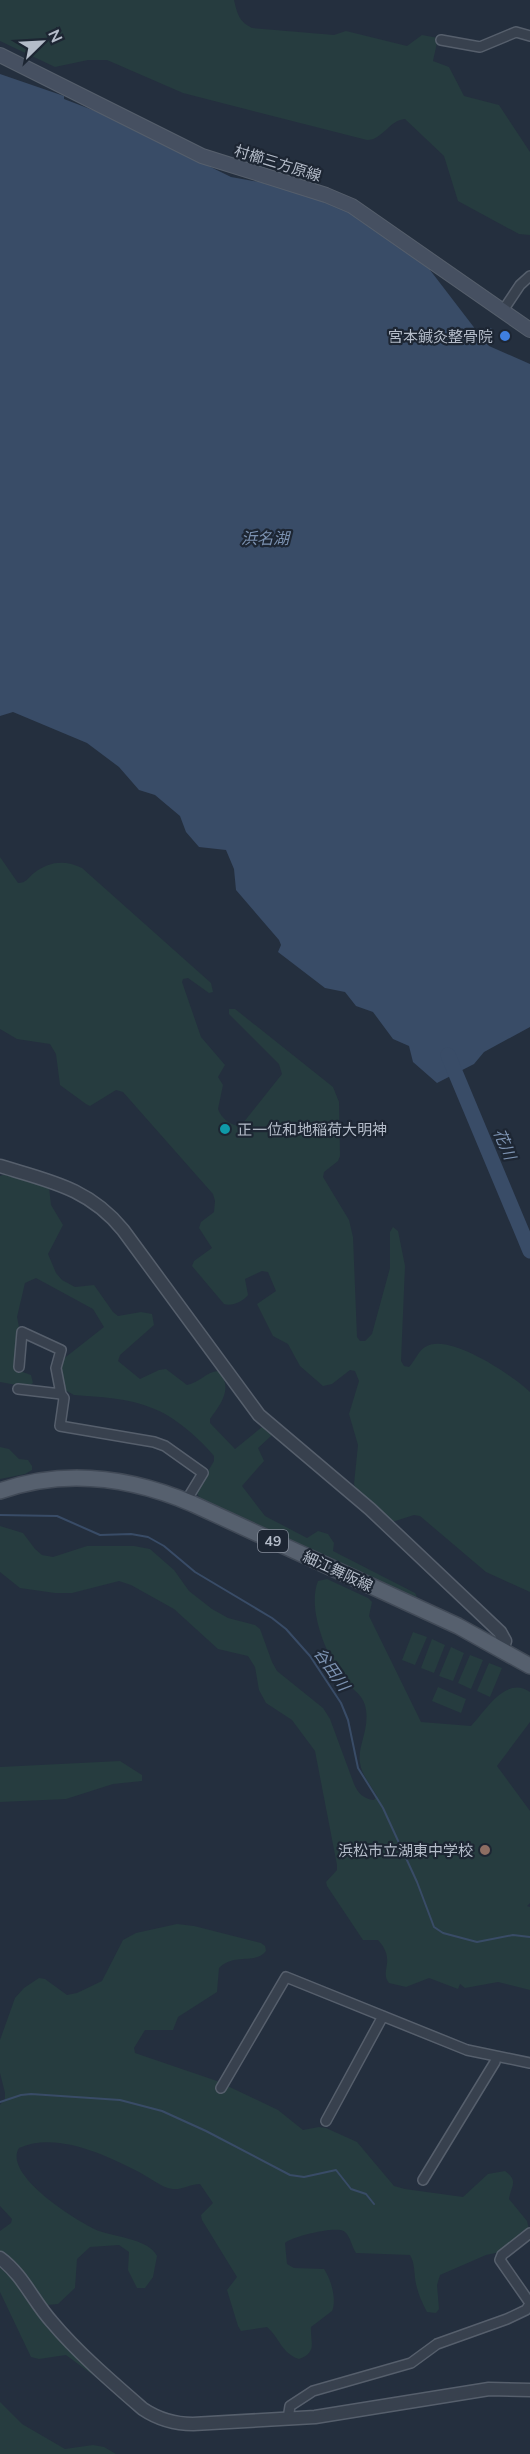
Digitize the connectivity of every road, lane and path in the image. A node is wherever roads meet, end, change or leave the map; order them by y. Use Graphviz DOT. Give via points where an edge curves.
graph roads {
  1 [pos="530,36"];
  2 [pos="441,40"];
  3 [pos="0,55"];
  4 [pos="530,276"];
  5 [pos="502,312"];
  6 [pos="530,330"];
  7 [pos="0,1166"];
  8 [pos="20,1366"];
  9 [pos="18,1389"];
  10 [pos="62,1394"];
  11 [pos="0,1491"];
  12 [pos="186,1501"];
  13 [pos="502,1650"];
  14 [pos="530,1666"];
  15 [pos="382,2016"];
  16 [pos="496,2056"];
  17 [pos="530,2063"];
  18 [pos="221,2088"];
  19 [pos="326,2121"];
  20 [pos="423,2180"];
  21 [pos="530,2233"];
  22 [pos="0,2258"];
  23 [pos="530,2303"];
  24 [pos="530,2390"];
  25 [pos="288,2419"];
  1 -- 2 [label="street" via="516,32 480,47"];
  3 -- 5 [label="main road, 村櫛三方原線" via="202,156 352,206"];
  4 -- 5 [label="street"];
  5 -- 6 [label="main road, 村櫛三方原線"];
  7 -- 13 [label="street" via="67,1187 104,1209 259,1415 370,1509 500,1632 505,1641"];
  8 -- 10 [label="street" via="22,1332 61,1350 56,1368"];
  9 -- 10 [label="street"];
  10 -- 12 [label="street" via="60,1426 160,1443 203,1473"];
  11 -- 12 [label="main road, 細江舞阪線 / 49" via="42,1480 97,1478 138,1484"];
  12 -- 13 [label="main road, 細江舞阪線 / 49"];
  13 -- 14 [label="main road, 細江舞阪線 / 49"];
  15 -- 16 [label="street" via="467,2050"];
  15 -- 18 [label="street" via="286,1977"];
  15 -- 19 [label="street"];
  16 -- 17 [label="street"];
  16 -- 20 [label="street"];
  21 -- 23 [label="street" via="500,2260"];
  22 -- 25 [label="street" via="17,2274 52,2323 150,2414 184,2424"];
  23 -- 25 [label="street" via="526,2310 507,2319 437,2344 405,2366 306,2394 290,2406"];
  24 -- 25 [label="street" via="489,2389"];
}
